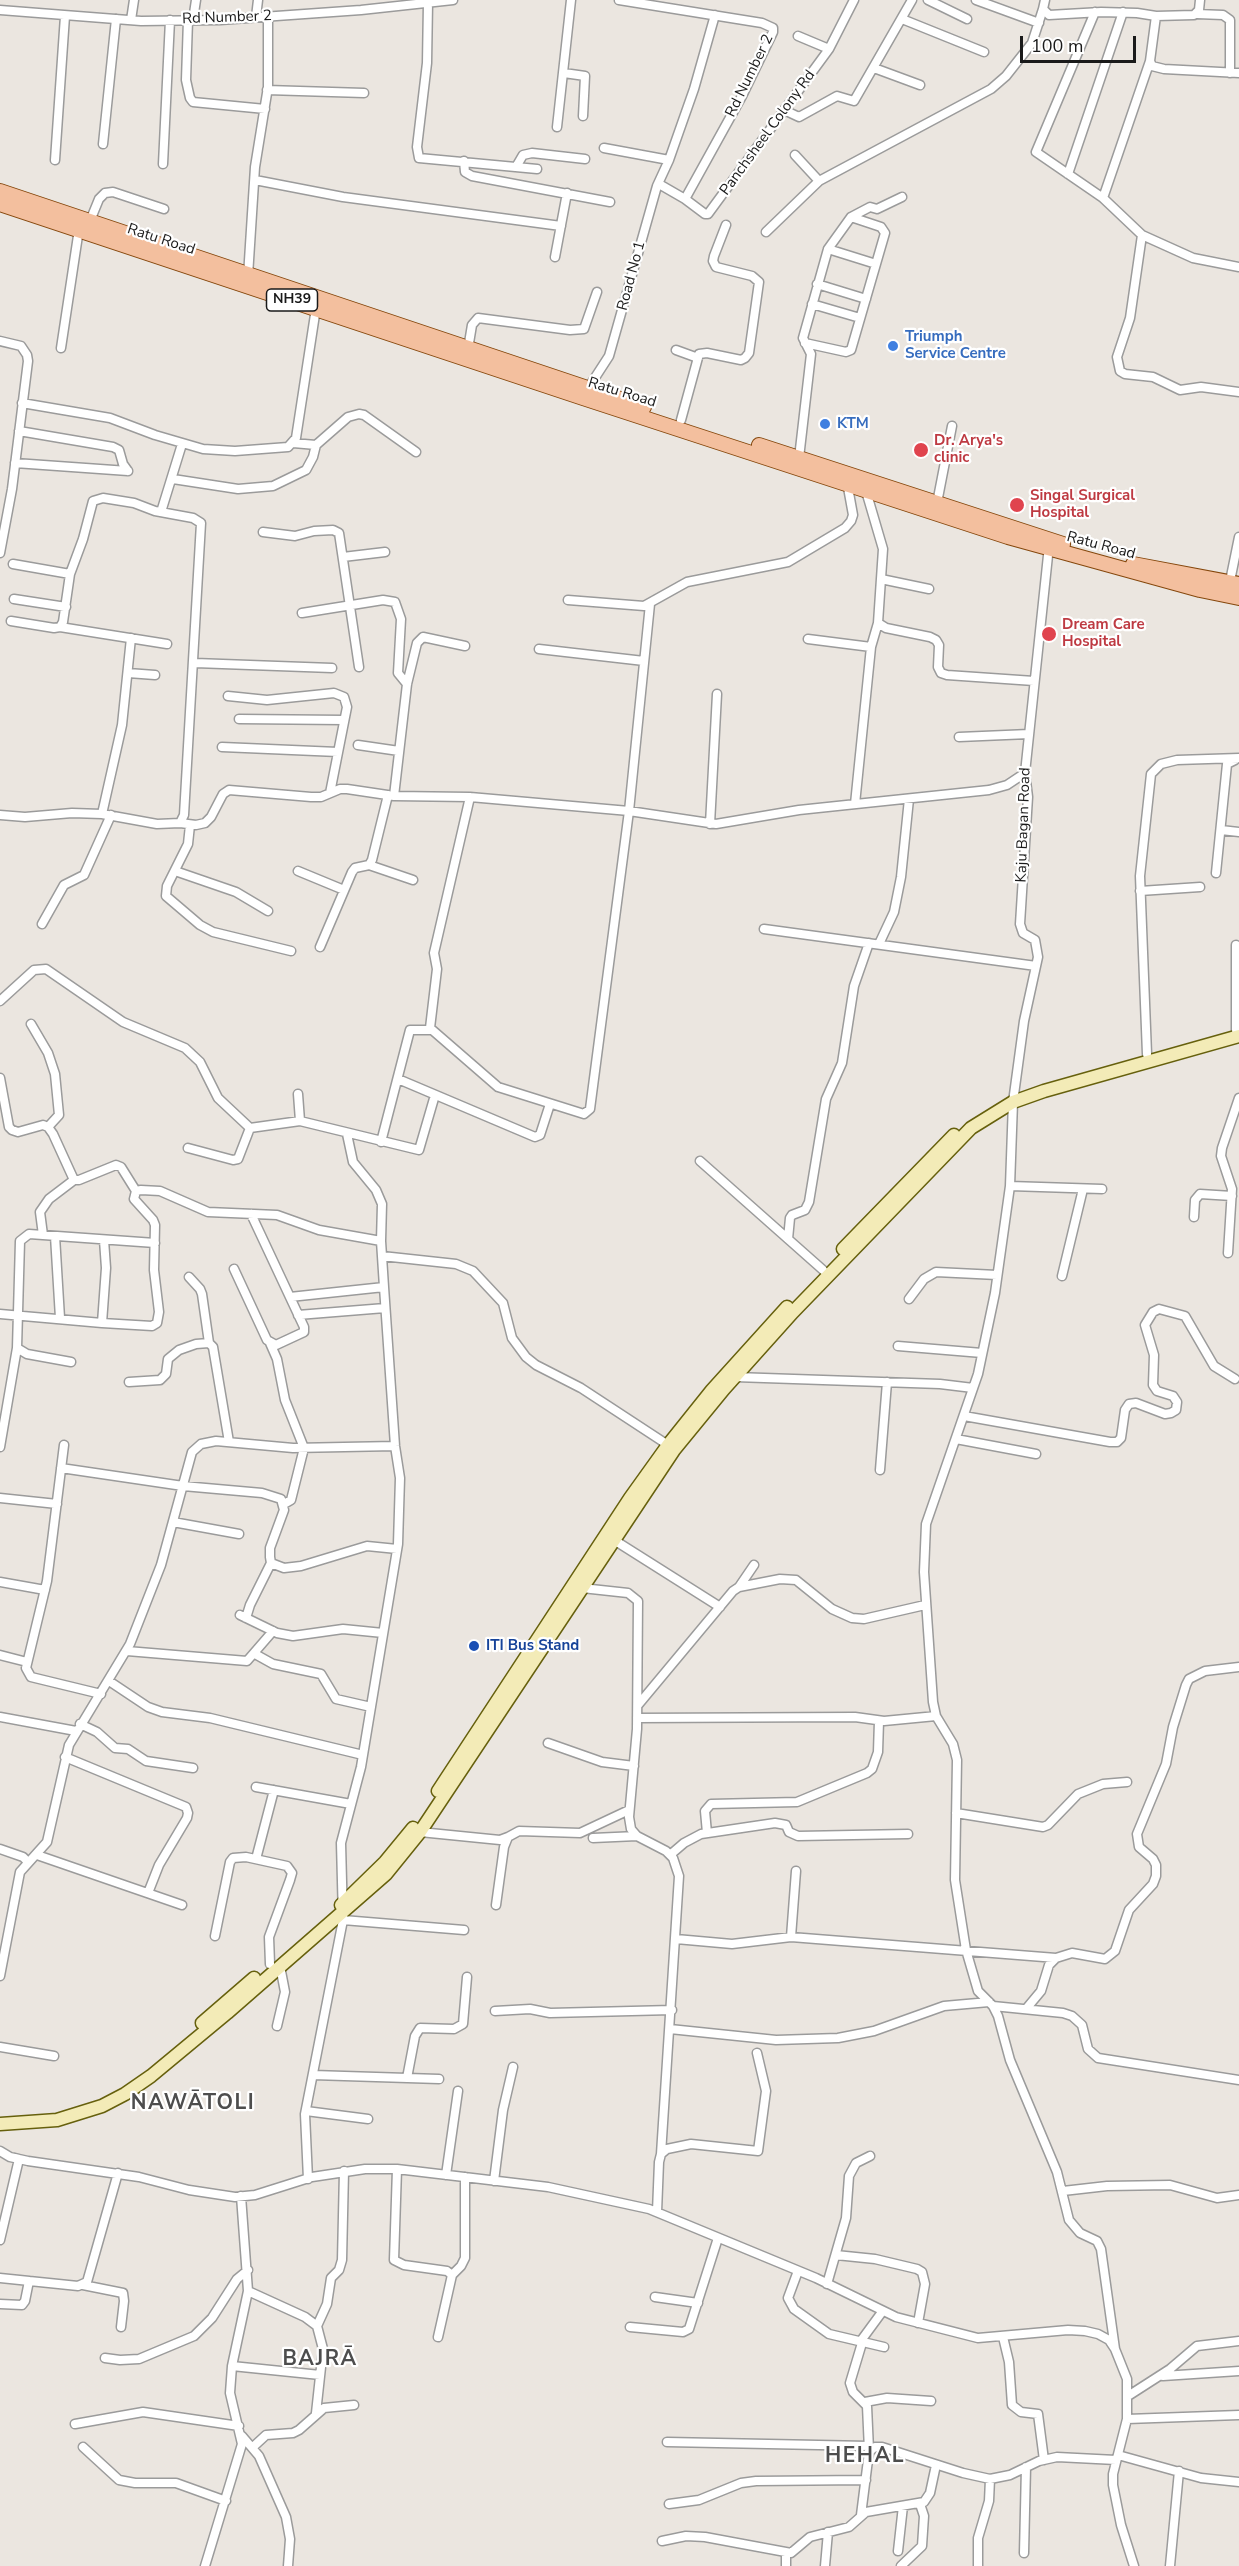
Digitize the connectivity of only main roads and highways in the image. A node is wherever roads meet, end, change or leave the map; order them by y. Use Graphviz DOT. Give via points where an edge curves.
graph roads {
  1 [pos="0,191"];
  2 [pos="0,204"];
  3 [pos="85,225"];
  4 [pos="586,393"];
  5 [pos="846,479"];
  6 [pos="1049,544"];
  7 [pos="1234,590"];
  1 -- 3 [label="main road, Ratu Road"];
  2 -- 3 [label="main road, Ratu Road / NH39"];
  3 -- 4 [label="main road, Ratu Road / NH39" via="316,308"];
  3 -- 4 [label="main road, Ratu Road" via="316,296"];
  4 -- 5 [label="main road, Ratu Road"];
  4 -- 5 [label="main road, Ratu Road" via="799,458"];
  5 -- 6 [label="main road, Ratu Road" via="937,503"];
  5 -- 6 [label="main road, Ratu Road" via="866,491"];
  6 -- 7 [label="main road, Ratu Road"];
}
